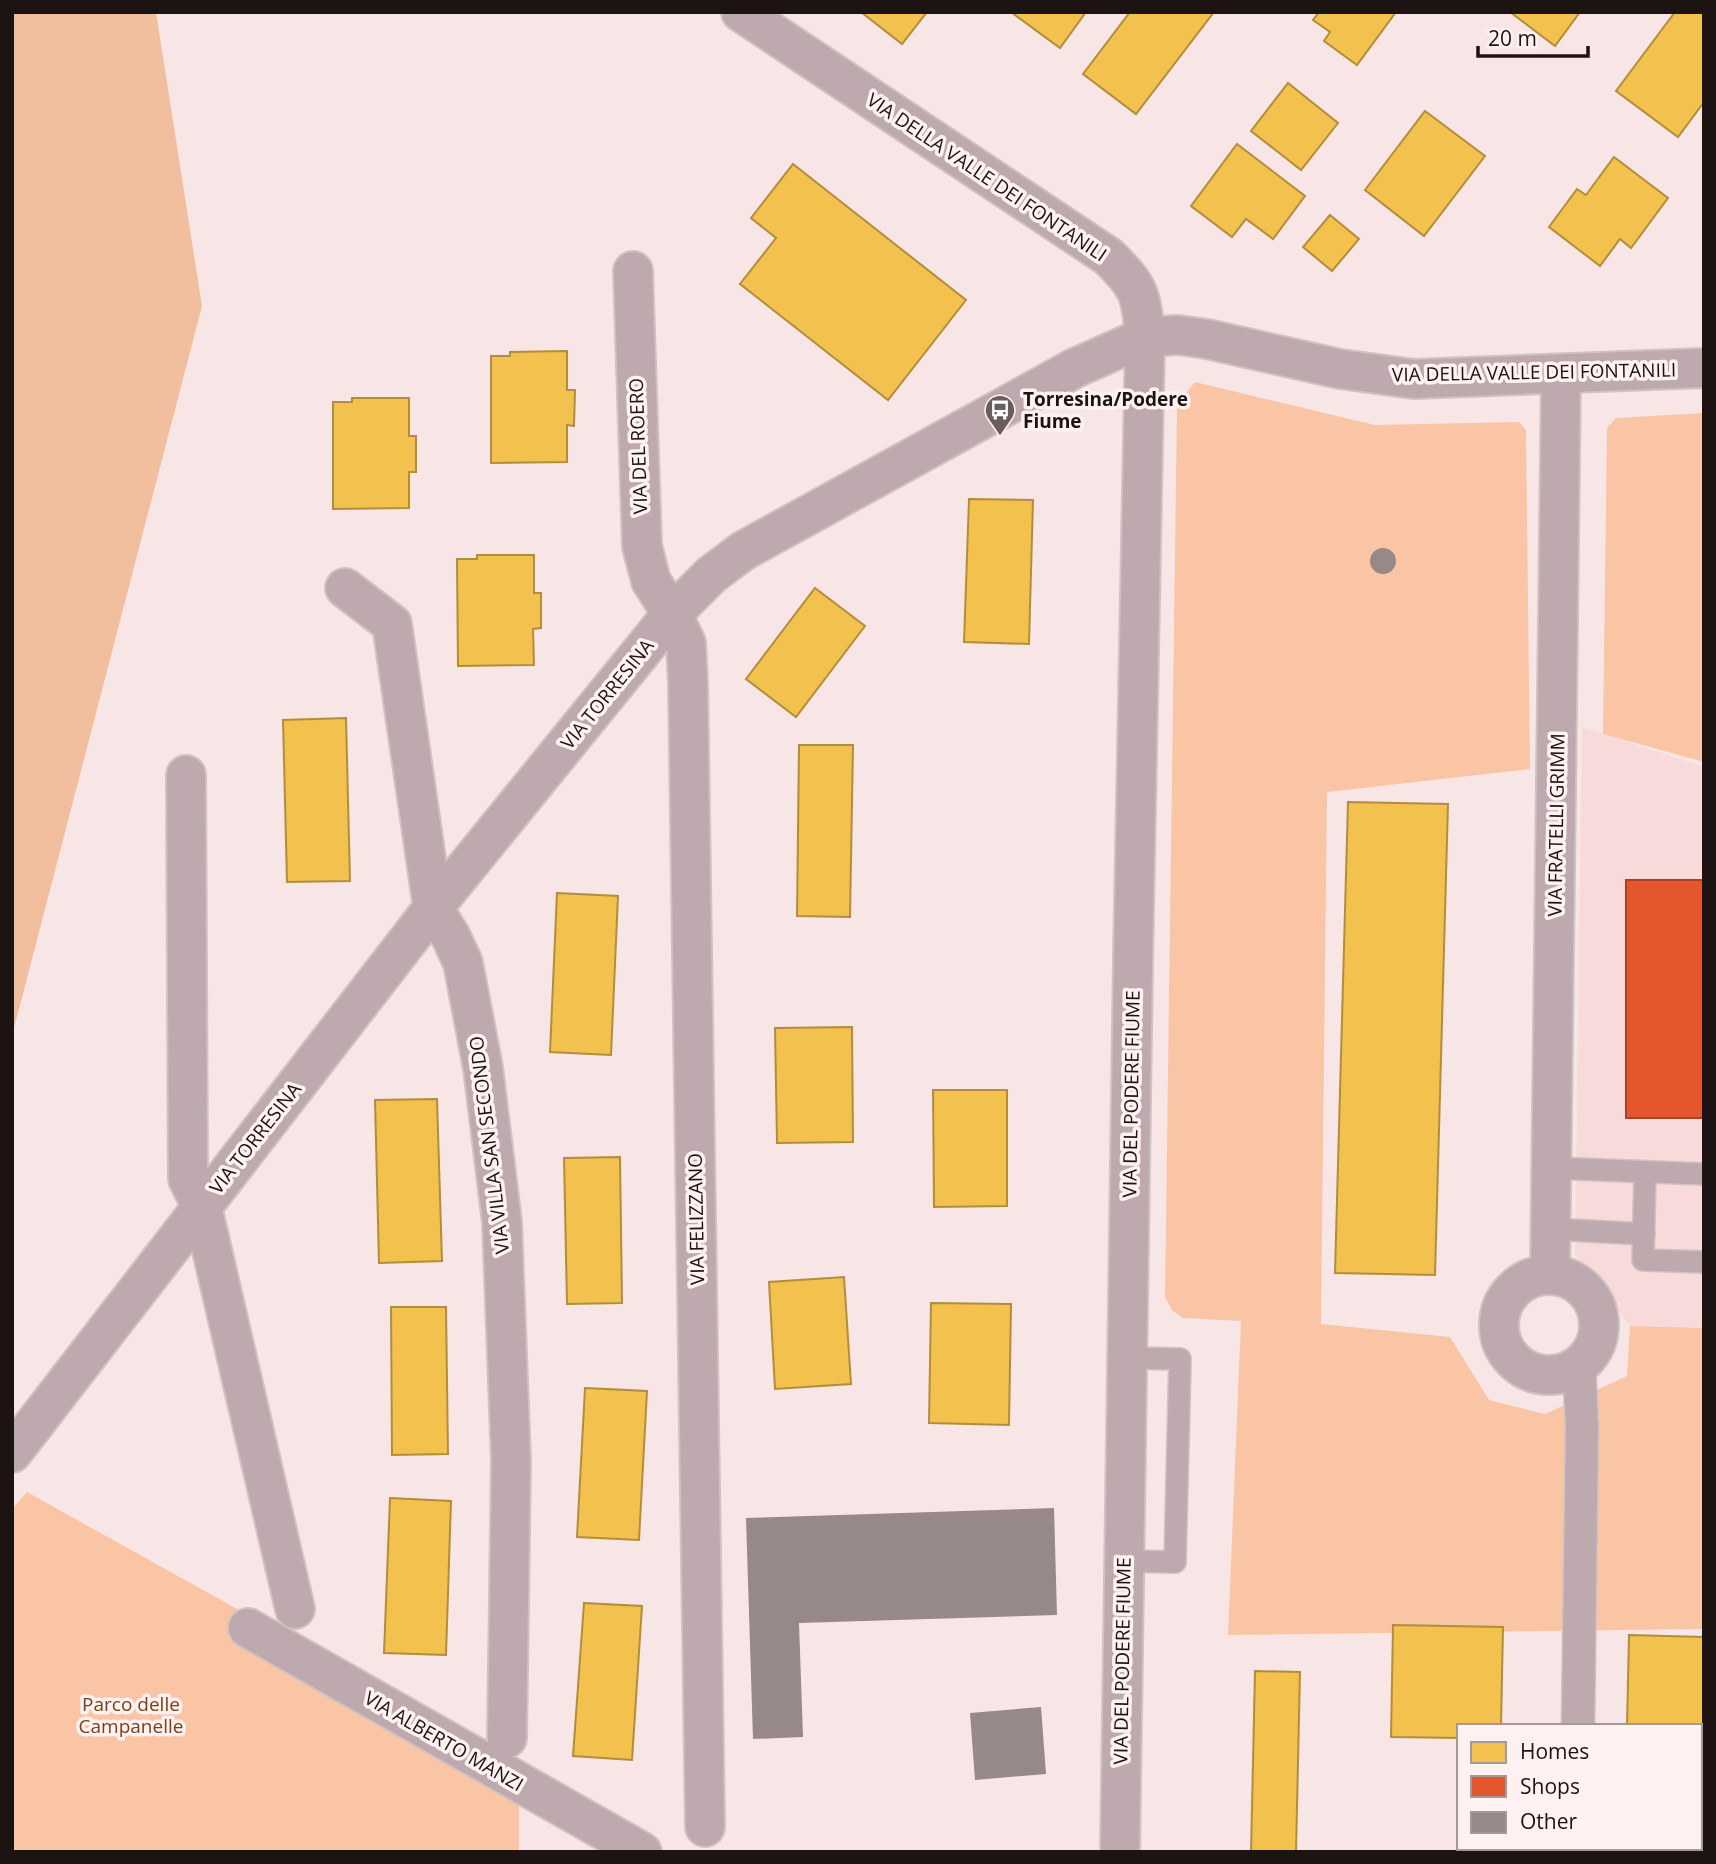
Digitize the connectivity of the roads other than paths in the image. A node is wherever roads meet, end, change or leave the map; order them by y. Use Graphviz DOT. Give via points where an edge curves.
graph roads {
  1 [pos="741,12"];
  2 [pos="633,271"];
  3 [pos="1145,337"];
  4 [pos="1704,368"];
  5 [pos="1562,374"];
  6 [pos="345,588"];
  7 [pos="672,614"];
  8 [pos="186,775"];
  9 [pos="433,908"];
  10 [pos="1552,1168"];
  11 [pos="1645,1172"];
  12 [pos="1704,1174"];
  13 [pos="202,1207"];
  14 [pos="1551,1229"];
  15 [pos="1644,1234"];
  16 [pos="1704,1262"];
  17 [pos="1550,1275"];
  18 [pos="1127,1358"];
  19 [pos="1579,1366"];
  20 [pos="12,1453"];
  21 [pos="1124,1561"];
  22 [pos="295,1609"];
  23 [pos="248,1628"];
  24 [pos="1578,1724"];
  25 [pos="507,1738"];
  26 [pos="705,1827"];
  27 [pos="642,1852"];
  28 [pos="1120,1852"];
  1 -- 3 [label="street, VIA DELLA VALLE DEI FONTANILI" via="1109,257 1137,290"];
  2 -- 7 [label="street, VIA DEL ROERO" via="642,546 651,581"];
  3 -- 5 [label="street, VIA DELLA VALLE DEI FONTANILI" via="1207,339 1389,377"];
  3 -- 7 [label="street, VIA TORRESINA" via="1075,368 743,551 710,575"];
  3 -- 18 [label="street, VIA DEL PODERE FIUME"];
  4 -- 5 [label="street, VIA DELLA VALLE DEI FONTANILI"];
  5 -- 10 [label="street, VIA FRATELLI GRIMM"];
  6 -- 9 [label="street, VIA VILLA SAN SECONDO" via="391,624"];
  7 -- 9 [label="street, VIA TORRESINA"];
  7 -- 26 [label="street, VIA FELIZZANO" via="686,643 688,682"];
  8 -- 13 [label="street, VIA TORRESINA" via="188,1179"];
  9 -- 13 [label="street, VIA TORRESINA"];
  9 -- 25 [label="street, VIA VILLA SAN SECONDO" via="463,963 483,1068 502,1222 511,1461"];
  10 -- 11 [label="lane"];
  10 -- 14 [label="street, VIA FRATELLI GRIMM"];
  11 -- 12 [label="lane"];
  11 -- 15 [label="lane"];
  13 -- 20 [label="street, VIA TORRESINA"];
  13 -- 22 [label="street, VIA TORRESINA"];
  14 -- 15 [label="lane"];
  14 -- 17 [label="street, VIA FRATELLI GRIMM"];
  15 -- 16 [label="lane" via="1643,1260"];
  17 -- 19 [label="street" via="1579,1285 1597,1310 1597,1341"];
  17 -- 19 [label="street" via="1518,1286 1507,1299 1500,1315 1505,1348 1529,1371 1546,1375"];
  18 -- 21 [label="street, VIA DEL PODERE FIUME"];
  18 -- 21 [label="lane" via="1180,1359 1175,1562"];
  19 -- 24 [label="street"];
  21 -- 28 [label="street, VIA DEL PODERE FIUME"];
  23 -- 27 [label="street, VIA ALBERTO MANZI"];
}
